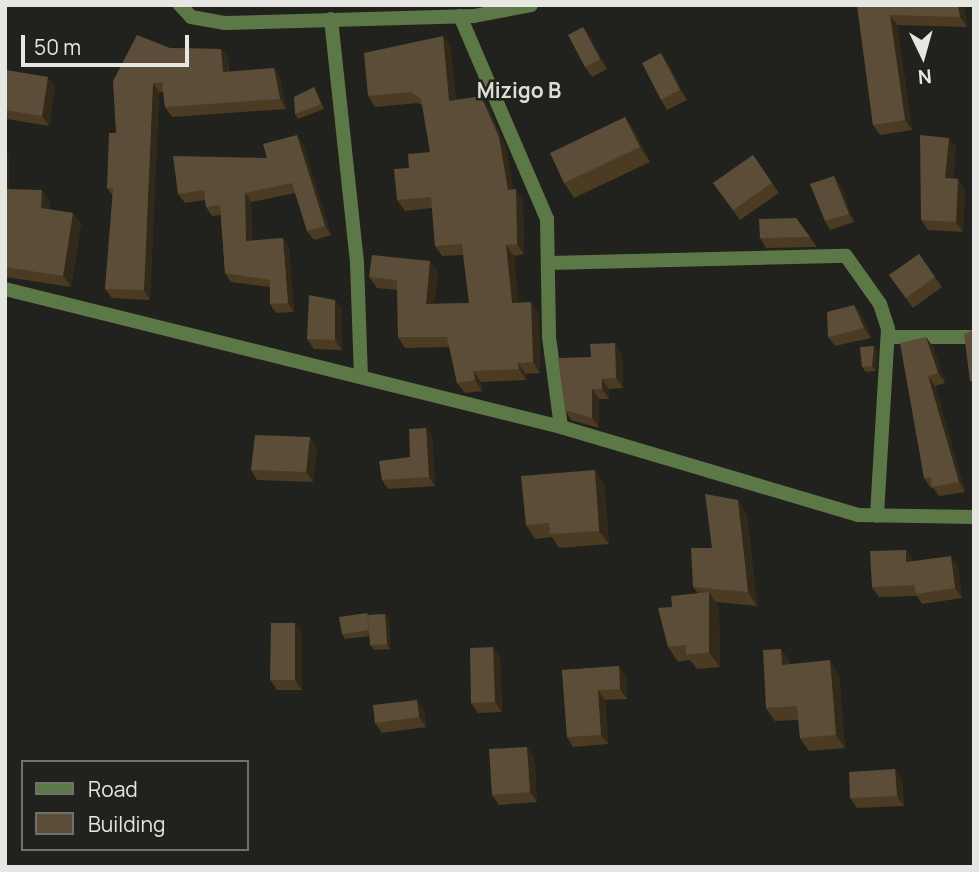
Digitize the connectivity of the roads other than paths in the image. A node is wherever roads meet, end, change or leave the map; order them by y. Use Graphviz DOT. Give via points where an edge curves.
graph roads {
  1 [pos="180,5"];
  2 [pos="531,5"];
  3 [pos="460,16"];
  4 [pos="331,19"];
  5 [pos="549,263"];
  6 [pos="5,289"];
  7 [pos="888,337"];
  8 [pos="974,337"];
  9 [pos="361,376"];
  10 [pos="561,427"];
  11 [pos="877,516"];
  12 [pos="974,517"];
  1 -- 4 [label="street" via="191,17 225,23"];
  2 -- 3 [label="street"];
  3 -- 4 [label="street"];
  3 -- 5 [label="street" via="530,166 548,219"];
  4 -- 9 [label="street" via="357,263"];
  5 -- 7 [label="street" via="846,256 880,303"];
  5 -- 10 [label="street" via="549,337"];
  6 -- 9 [label="street"];
  7 -- 8 [label="street"];
  7 -- 11 [label="street"];
  9 -- 10 [label="street"];
  10 -- 11 [label="street"];
  11 -- 12 [label="street"];
}
